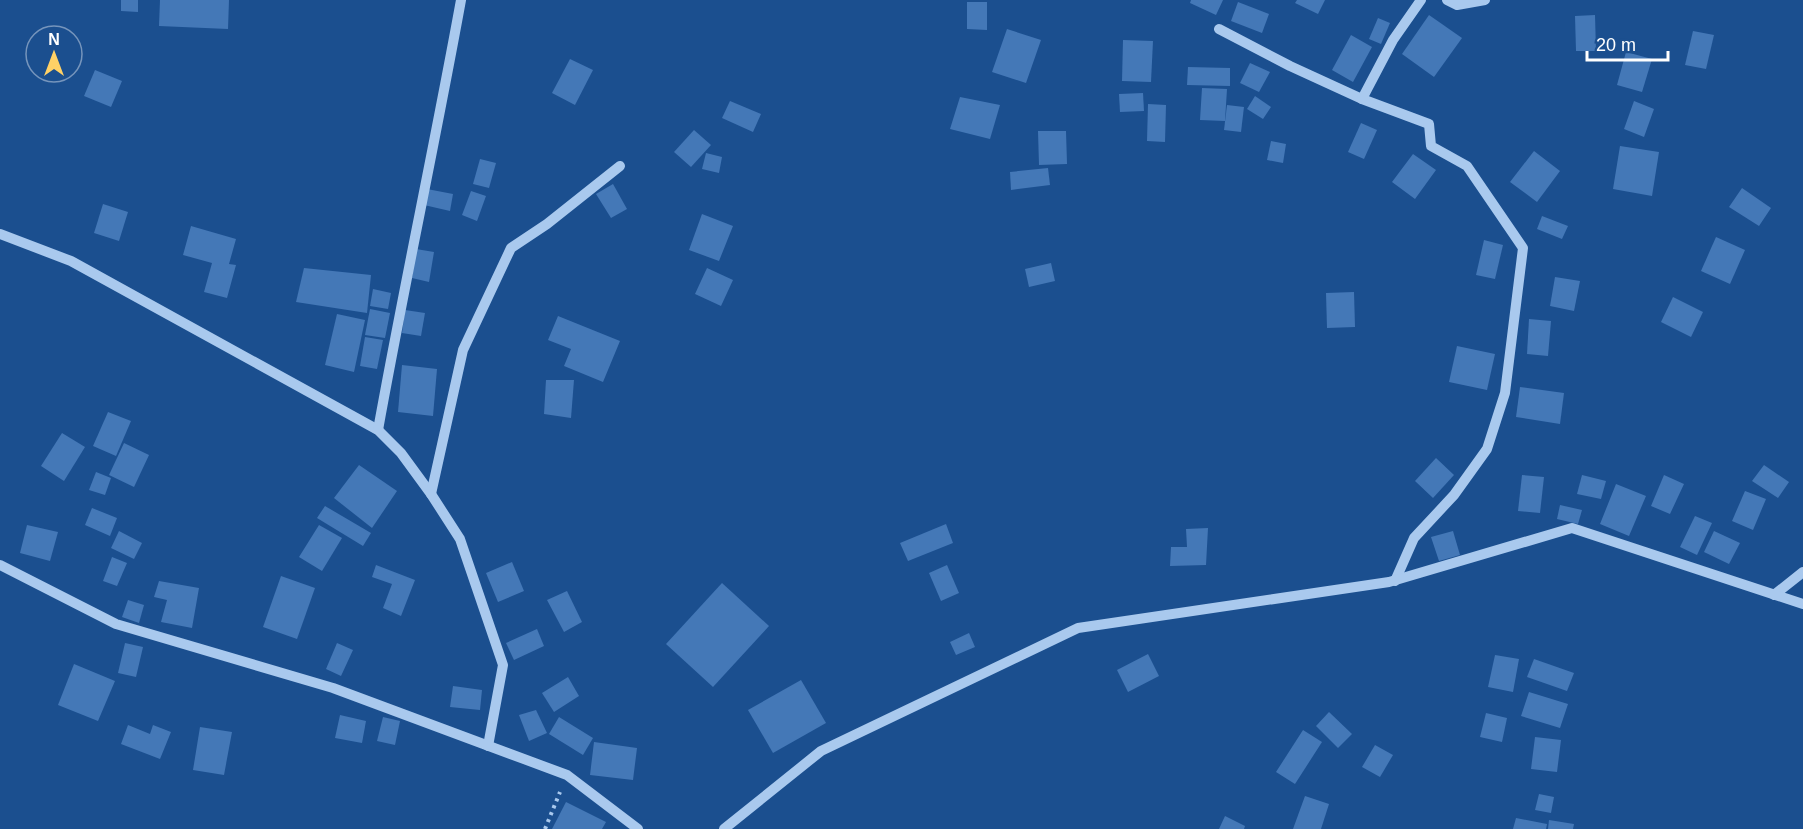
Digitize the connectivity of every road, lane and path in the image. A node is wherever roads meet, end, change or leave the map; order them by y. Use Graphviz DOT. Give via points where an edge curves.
graph roads {
  1 [pos="461,0"];
  2 [pos="1421,0"];
  3 [pos="1448,0"];
  4 [pos="1485,0"];
  5 [pos="1219,29"];
  6 [pos="1362,99"];
  7 [pos="620,166"];
  8 [pos="0,234"];
  9 [pos="378,430"];
  10 [pos="431,494"];
  11 [pos="0,565"];
  12 [pos="1803,572"];
  13 [pos="1395,581"];
  14 [pos="1774,594"];
  15 [pos="1803,604"];
  16 [pos="488,746"];
  17 [pos="567,775"];
  18 [pos="545,829"];
  19 [pos="638,829"];
  20 [pos="724,829"];
  1 -- 9 [label="street"];
  2 -- 6 [label="street" via="1393,40"];
  3 -- 4 [label="street" via="1457,5"];
  5 -- 6 [label="street"];
  6 -- 13 [label="street" via="1429,124 1431,146 1467,166 1523,248 1505,393 1487,449 1454,495 1414,538"];
  7 -- 10 [label="street" via="511,248 463,350"];
  8 -- 9 [label="street" via="71,261"];
  9 -- 10 [label="street"];
  10 -- 16 [label="street" via="460,539 502,665"];
  11 -- 16 [label="street" via="116,624 333,688"];
  12 -- 14 [label="street"];
  13 -- 14 [label="street" via="1572,528"];
  13 -- 20 [label="street" via="1078,628 821,751"];
  14 -- 15 [label="street"];
  16 -- 17 [label="street"];
  17 -- 18 [label="path"];
  17 -- 19 [label="street"];
}
